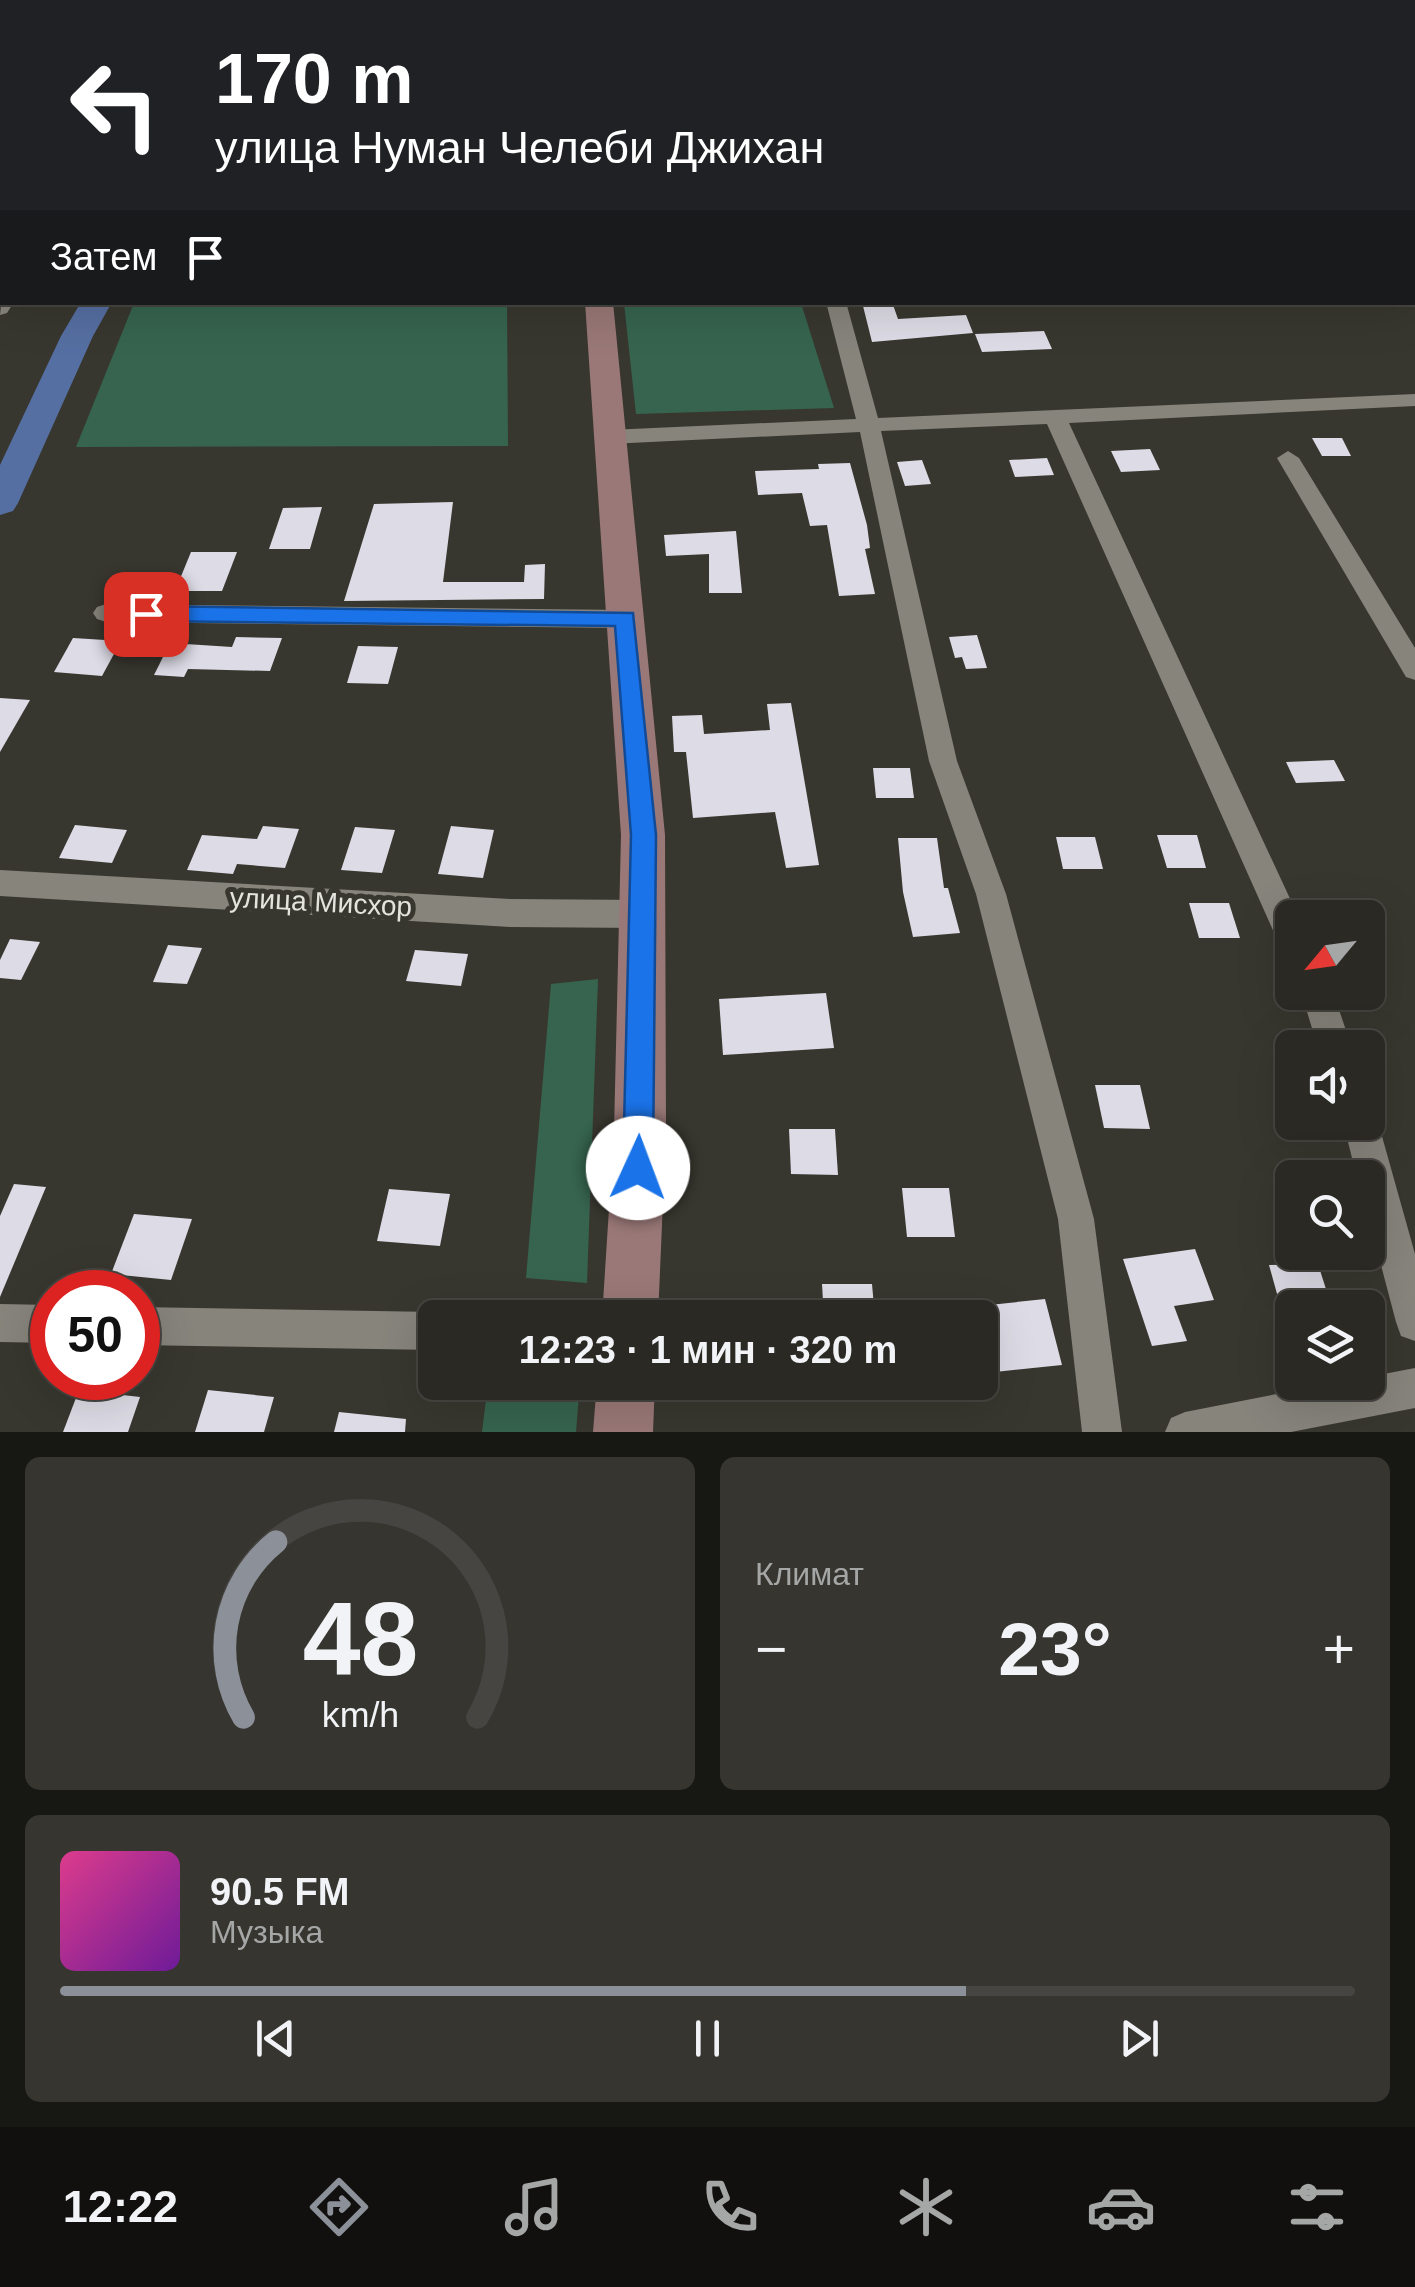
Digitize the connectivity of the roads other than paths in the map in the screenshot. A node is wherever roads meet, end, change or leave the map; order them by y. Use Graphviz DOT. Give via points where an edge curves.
graph roads {
  1 [pos="599,305"];
  2 [pos="837,305"];
  3 [pos="1415,400"];
  4 [pos="1055,417"];
  5 [pos="869,425"];
  6 [pos="610,436"];
  7 [pos="1288,458"];
  8 [pos="106,613"];
  9 [pos="625,619"];
  10 [pos="1415,670"];
  11 [pos="0,882"];
  12 [pos="1275,900"];
  13 [pos="643,914"];
  14 [pos="1365,1140"];
  15 [pos="631,1300"];
  16 [pos="1415,1322"];
  17 [pos="0,1323"];
  18 [pos="30,1324"];
  19 [pos="160,1326"];
  20 [pos="418,1330"];
  21 [pos="1415,1388"];
  22 [pos="625,1400"];
  23 [pos="623,1432"];
  24 [pos="1102,1432"];
  25 [pos="1186,1432"];
  1 -- 6 [label="main road"];
  2 -- 5 [label="street"];
  3 -- 4 [label="street"];
  4 -- 5 [label="street"];
  4 -- 12 [label="street"];
  5 -- 6 [label="street"];
  5 -- 24 [label="street" via="944,761 991,894 1076,1219"];
  6 -- 9 [label="main road"];
  7 -- 10 [label="street"];
  8 -- 9 [label="street"];
  9 -- 13 [label="main road" via="644,835"];
  11 -- 13 [label="street, улица Мисхор" via="510,914"];
  13 -- 15 [label="main road"];
  14 -- 16 [label="street"];
  17 -- 18 [label="street"];
  19 -- 20 [label="street"];
  21 -- 25 [label="street"];
  22 -- 23 [label="main road"];
}
